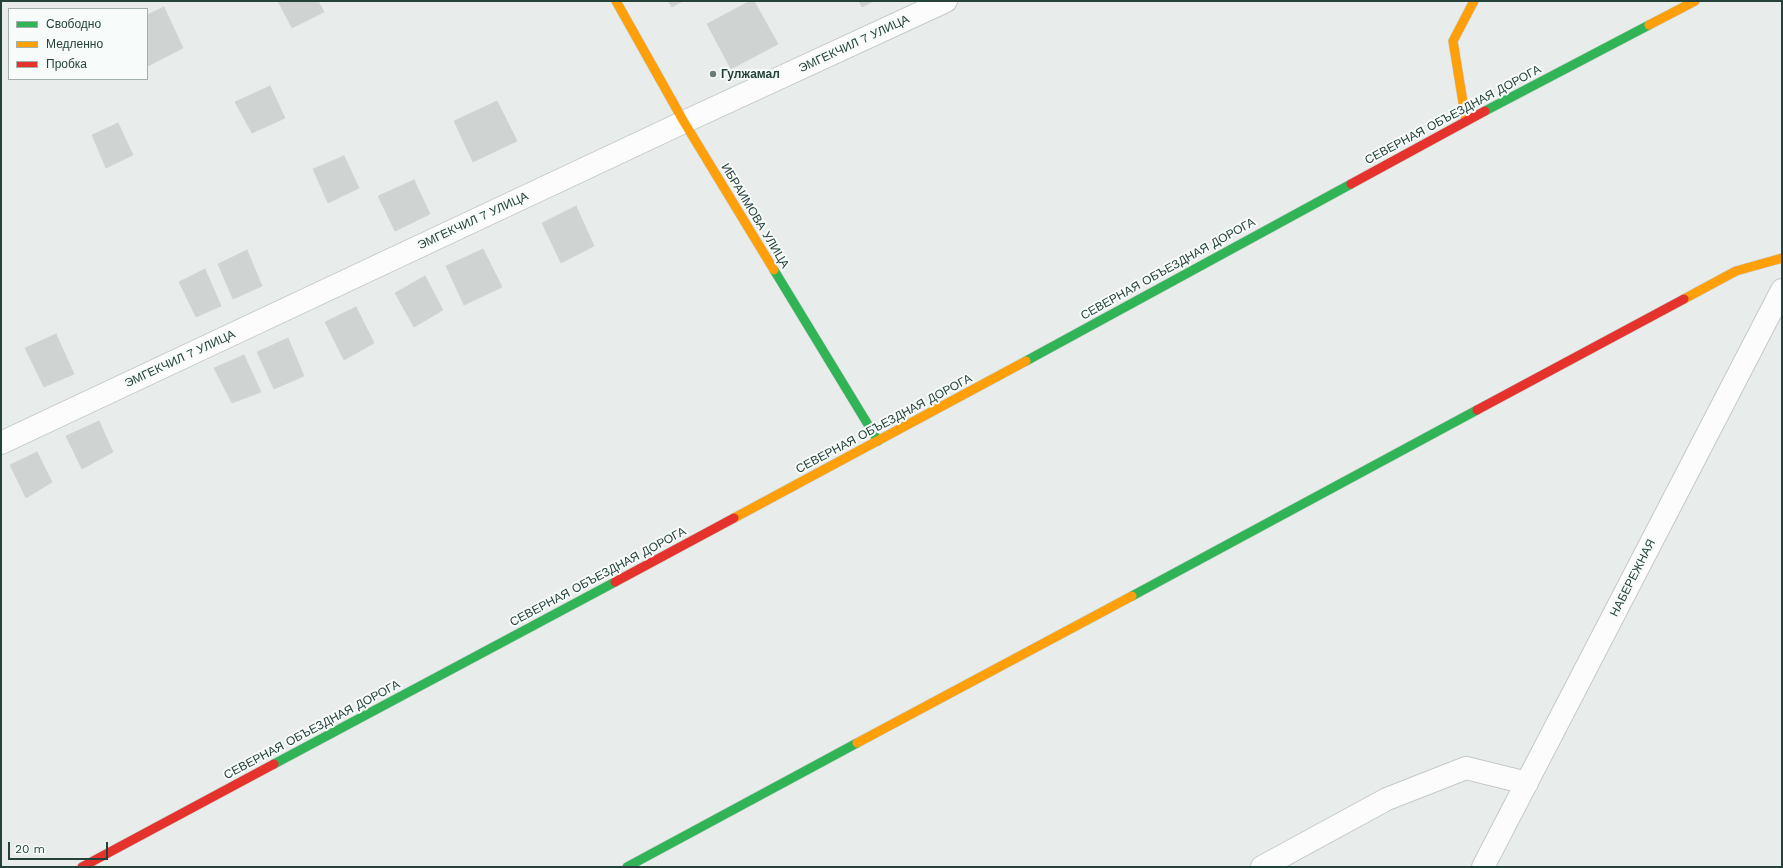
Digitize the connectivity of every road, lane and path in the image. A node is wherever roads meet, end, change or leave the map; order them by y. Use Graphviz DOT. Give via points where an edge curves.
graph roads {
  1 [pos="616,1"];
  2 [pos="946,1"];
  3 [pos="1474,1"];
  4 [pos="1695,1"];
  5 [pos="1466,121"];
  6 [pos="684,122"];
  7 [pos="1782,258"];
  8 [pos="1782,290"];
  9 [pos="878,441"];
  10 [pos="1,443"];
  11 [pos="1527,783"];
  12 [pos="82,867"];
  13 [pos="627,867"];
  14 [pos="1262,867"];
  15 [pos="1483,867"];
  1 -- 6 [label="main road, ИБРАИМОВА УЛИЦА"];
  2 -- 6 [label="street, ЭМГЕКЧИЛ 7 УЛИЦА"];
  3 -- 5 [label="main road" via="1453,42"];
  4 -- 5 [label="main road, СЕВЕРНАЯ ОБЪЕЗДНАЯ ДОРОГА"];
  5 -- 9 [label="main road, СЕВЕРНАЯ ОБЪЕЗДНАЯ ДОРОГА"];
  6 -- 9 [label="main road, ИБРАИМОВА УЛИЦА"];
  6 -- 10 [label="street, ЭМГЕКЧИЛ 7 УЛИЦА"];
  7 -- 13 [label="main road" via="1736,272"];
  8 -- 11 [label="street, НАБЕРЕЖНАЯ"];
  9 -- 12 [label="main road, СЕВЕРНАЯ ОБЪЕЗДНАЯ ДОРОГА"];
  11 -- 14 [label="street" via="1466,768 1387,799"];
  11 -- 15 [label="street, НАБЕРЕЖНАЯ"];
}
